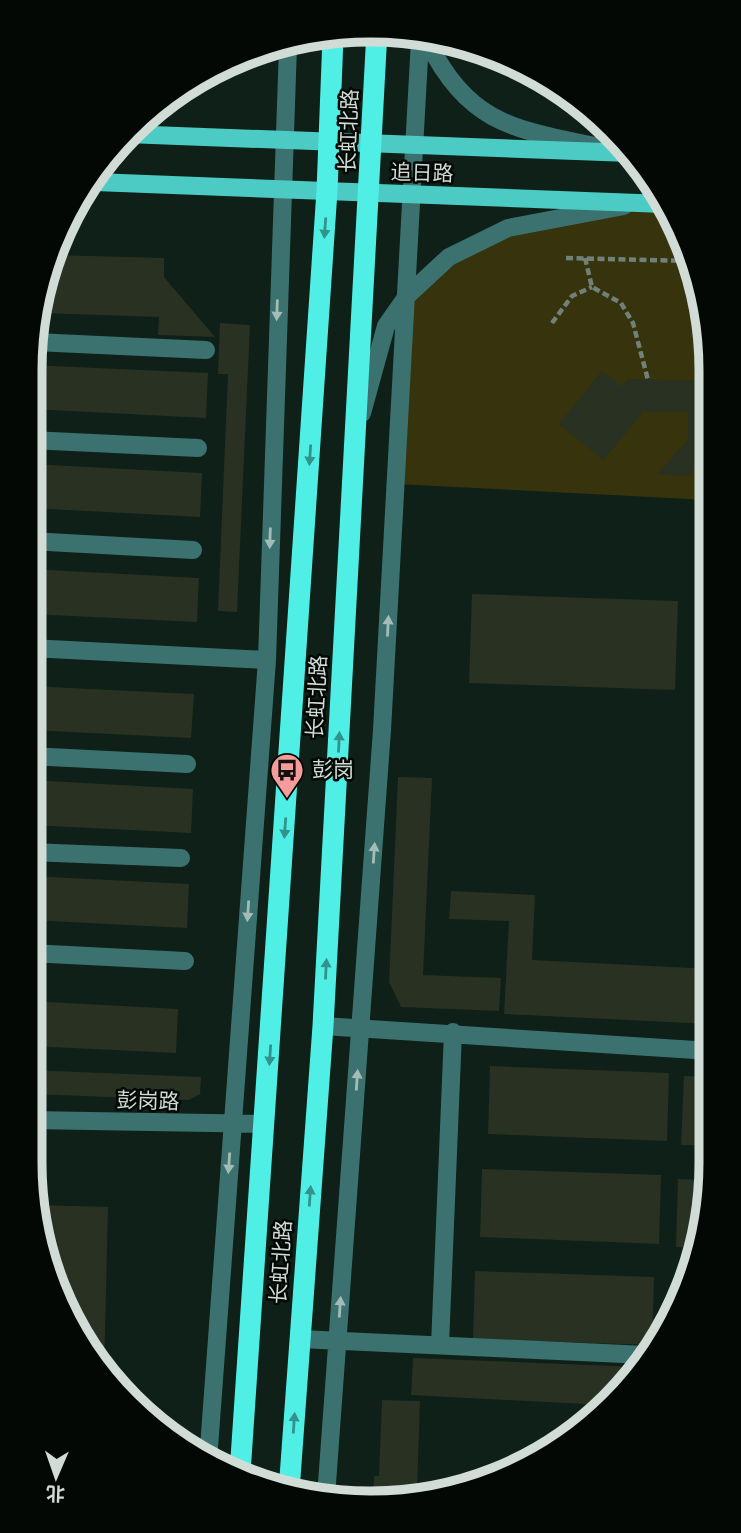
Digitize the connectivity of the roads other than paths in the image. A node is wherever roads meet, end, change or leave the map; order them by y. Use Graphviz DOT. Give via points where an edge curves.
graph roads {
  1 [pos="376,42"];
  2 [pos="333,45"];
  3 [pos="420,46"];
  4 [pos="431,47"];
  5 [pos="288,52"];
  6 [pos="142,135"];
  7 [pos="283,141"];
  8 [pos="330,143"];
  9 [pos="372,143"];
  10 [pos="415,146"];
  11 [pos="613,150"];
  12 [pos="616,153"];
  13 [pos="101,182"];
  14 [pos="281,189"];
  15 [pos="327,191"];
  16 [pos="371,194"];
  17 [pos="412,196"];
  18 [pos="639,203"];
  19 [pos="654,204"];
  20 [pos="407,296"];
  21 [pos="44,342"];
  22 [pos="206,350"];
  23 [pos="357,429"];
  24 [pos="42,441"];
  25 [pos="198,448"];
  26 [pos="42,542"];
  27 [pos="193,550"];
  28 [pos="42,649"];
  29 [pos="267,660"];
  30 [pos="42,757"];
  31 [pos="187,764"];
  32 [pos="42,852"];
  33 [pos="181,858"];
  34 [pos="42,954"];
  35 [pos="185,961"];
  36 [pos="323,1026"];
  37 [pos="361,1027"];
  38 [pos="453,1032"];
  39 [pos="699,1050"];
  40 [pos="42,1120"];
  41 [pos="265,1124"];
  42 [pos="232,1125"];
  43 [pos="300,1339"];
  44 [pos="337,1340"];
  45 [pos="440,1345"];
  46 [pos="636,1355"];
  47 [pos="209,1449"];
  48 [pos="241,1464"];
  49 [pos="290,1481"];
  50 [pos="327,1488"];
  1 -- 9 [label="highway, 长虹北路"];
  2 -- 8 [label="highway, 长虹北路"];
  3 -- 10 [label="street"];
  4 -- 11 [label="street" via="470,103 521,131"];
  5 -- 7 [label="street"];
  6 -- 7 [label="main road, 追日路"];
  7 -- 8 [label="main road, 追日路"];
  7 -- 14 [label="street"];
  8 -- 9 [label="main road, 追日路"];
  8 -- 15 [label="highway, 长虹北路"];
  9 -- 10 [label="main road, 追日路"];
  9 -- 16 [label="highway, 长虹北路"];
  10 -- 12 [label="main road, 追日路"];
  10 -- 17 [label="street"];
  13 -- 14 [label="main road, 追日路"];
  14 -- 15 [label="main road, 追日路"];
  14 -- 29 [label="street, one-way"];
  15 -- 16 [label="main road, 追日路"];
  15 -- 41 [label="highway, 长虹北路, one-way"];
  16 -- 17 [label="main road, 追日路"];
  16 -- 23 [label="highway, 长虹北路"];
  17 -- 18 [label="main road, 追日路"];
  17 -- 20 [label="street"];
  18 -- 19 [label="main road, 追日路"];
  18 -- 20 [label="street" via="508,228 449,257"];
  20 -- 23 [label="street" via="386,326"];
  37 -- 20 [label="street, one-way"];
  21 -- 22 [label="street"];
  36 -- 23 [label="highway, 长虹北路, one-way"];
  24 -- 25 [label="street"];
  26 -- 27 [label="street"];
  28 -- 29 [label="street"];
  29 -- 42 [label="street, one-way"];
  30 -- 31 [label="street"];
  32 -- 33 [label="street"];
  34 -- 35 [label="street"];
  36 -- 37 [label="street"];
  43 -- 36 [label="highway, 长虹北路, one-way"];
  37 -- 38 [label="street"];
  44 -- 37 [label="street, one-way"];
  38 -- 39 [label="street"];
  38 -- 45 [label="street"];
  40 -- 42 [label="street, 彭岗路"];
  41 -- 42 [label="street, 彭岗路"];
  41 -- 48 [label="highway, 长虹北路"];
  42 -- 47 [label="street, one-way"];
  43 -- 44 [label="street"];
  49 -- 43 [label="highway, 长虹北路, one-way"];
  44 -- 45 [label="street"];
  44 -- 50 [label="street"];
  45 -- 46 [label="street"];
}
